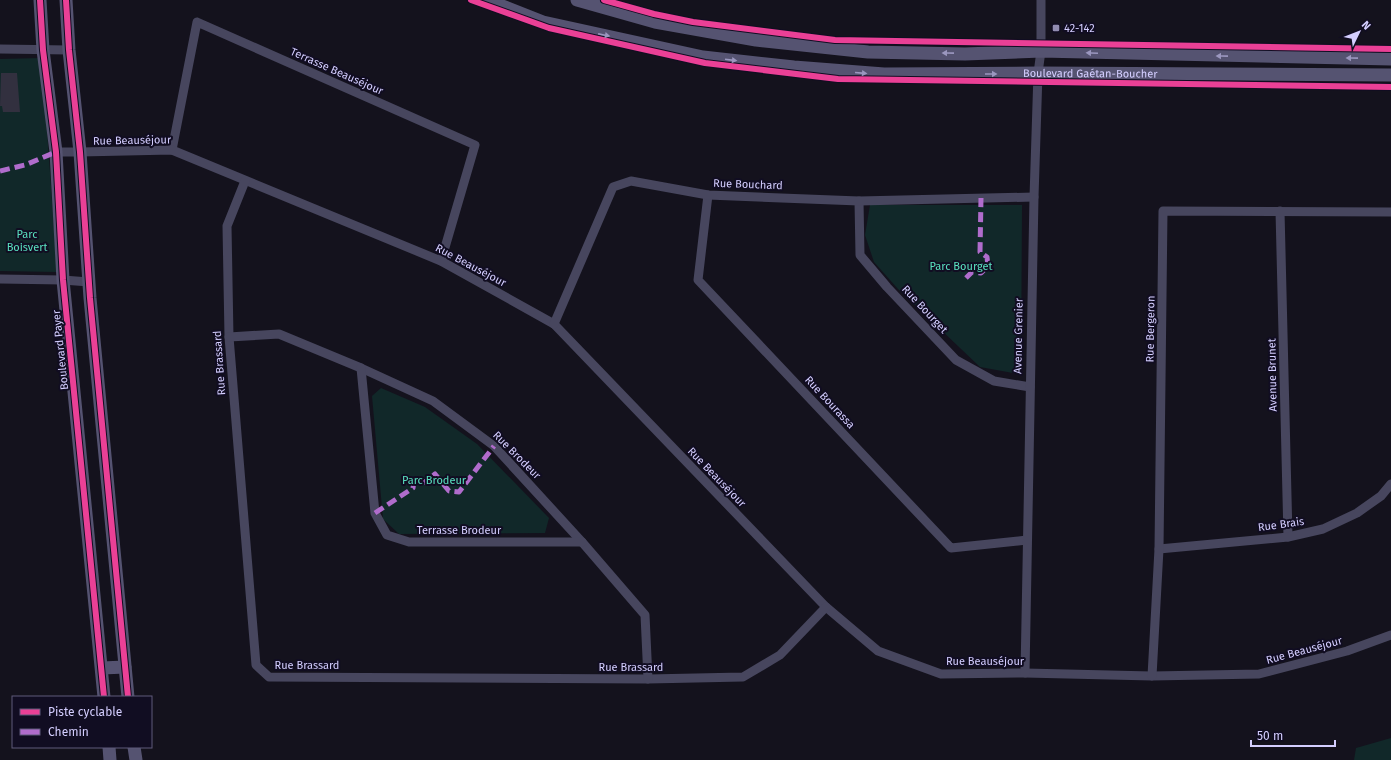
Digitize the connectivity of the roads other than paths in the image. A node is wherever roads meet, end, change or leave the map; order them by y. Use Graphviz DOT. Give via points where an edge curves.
graph roads {
  1 [pos="40,0"];
  2 [pos="66,0"];
  3 [pos="486,0"];
  4 [pos="577,0"];
  5 [pos="1041,0"];
  6 [pos="0,49"];
  7 [pos="43,50"];
  8 [pos="69,50"];
  9 [pos="1041,51"];
  10 [pos="1391,59"];
  11 [pos="1038,73"];
  12 [pos="1391,75"];
  13 [pos="172,150"];
  14 [pos="56,152"];
  15 [pos="80,152"];
  16 [pos="246,181"];
  17 [pos="708,195"];
  18 [pos="1034,197"];
  19 [pos="859,201"];
  20 [pos="1280,211"];
  21 [pos="1391,212"];
  22 [pos="442,261"];
  23 [pos="0,279"];
  24 [pos="63,280"];
  25 [pos="89,282"];
  26 [pos="554,324"];
  27 [pos="229,337"];
  28 [pos="361,368"];
  29 [pos="1030,387"];
  30 [pos="1391,484"];
  31 [pos="1288,537"];
  32 [pos="1027,540"];
  33 [pos="582,542"];
  34 [pos="1159,549"];
  35 [pos="826,607"];
  36 [pos="1391,635"];
  37 [pos="125,667"];
  38 [pos="102,668"];
  39 [pos="1025,673"];
  40 [pos="1152,676"];
  41 [pos="648,679"];
  42 [pos="104,696"];
  43 [pos="128,696"];
  44 [pos="109,748"];
  45 [pos="134,748"];
  46 [pos="110,760"];
  47 [pos="136,760"];
  1 -- 7 [label="main road, Boulevard Payer"];
  2 -- 8 [label="main road"];
  3 -- 11 [label="main road, Boulevard Gaétan-Boucher, one-way" via="543,22 703,57 884,74"];
  9 -- 4 [label="main road, Boulevard Gaétan-Boucher, one-way" via="965,54 868,52 756,40 655,22"];
  5 -- 9 [label="street, Avenue Grenier"];
  6 -- 7 [label="street"];
  7 -- 8 [label="street"];
  7 -- 14 [label="main road, Boulevard Payer"];
  8 -- 15 [label="main road"];
  10 -- 9 [label="main road, Boulevard Gaétan-Boucher, one-way"];
  9 -- 11 [label="street, Avenue Grenier"];
  11 -- 12 [label="main road, Boulevard Gaétan-Boucher"];
  11 -- 18 [label="street, Avenue Grenier"];
  13 -- 15 [label="street, Rue Beauséjour"];
  13 -- 16 [label="street, Rue Beauséjour"];
  13 -- 22 [label="street, Terrasse Beauséjour" via="197,22 475,146"];
  14 -- 15 [label="street, Rue Beauséjour"];
  14 -- 24 [label="main road, Boulevard Payer"];
  15 -- 25 [label="main road"];
  16 -- 22 [label="street, Rue Beauséjour"];
  16 -- 27 [label="street, Rue Brassard" via="227,226"];
  17 -- 19 [label="street, Rue Bouchard"];
  17 -- 26 [label="street, Rue Bouchard" via="631,181 613,187"];
  17 -- 32 [label="street, Rue Bourassa" via="698,280 951,548"];
  18 -- 19 [label="street, Rue Bouchard"];
  18 -- 29 [label="street, Avenue Grenier"];
  19 -- 29 [label="street, Rue Bourget" via="860,255 887,287 956,360 994,381"];
  20 -- 21 [label="street, Rue Bergeron"];
  20 -- 31 [label="street, Avenue Brunet"];
  20 -- 34 [label="street, Rue Bergeron" via="1163,210"];
  22 -- 26 [label="street, Rue Beauséjour"];
  23 -- 24 [label="street"];
  24 -- 25 [label="street"];
  24 -- 38 [label="main road, Boulevard Payer"];
  25 -- 37 [label="main road"];
  26 -- 35 [label="street, Rue Beauséjour"];
  27 -- 28 [label="street, Rue Brodeur" via="280,334"];
  27 -- 41 [label="street, Rue Brassard" via="256,665 269,677"];
  28 -- 33 [label="street, Rue Brodeur" via="433,401 494,446"];
  28 -- 33 [label="street, Terrasse Brodeur" via="375,513 387,535 409,542"];
  29 -- 32 [label="street, Avenue Grenier"];
  30 -- 31 [label="street, Rue Brais" via="1381,496 1357,513 1323,529"];
  31 -- 34 [label="street, Rue Brais"];
  32 -- 39 [label="street, Avenue Grenier"];
  33 -- 41 [label="street, Rue Brodeur" via="645,615"];
  34 -- 40 [label="street, Rue Bergeron"];
  35 -- 39 [label="street, Rue Beauséjour" via="878,652 942,674"];
  35 -- 41 [label="street, Rue Brassard" via="780,655 743,677"];
  36 -- 40 [label="street, Rue Beauséjour" via="1347,651 1259,674"];
  37 -- 38 [label="main road"];
  37 -- 43 [label="main road"];
  38 -- 42 [label="main road, Boulevard Payer"];
  39 -- 40 [label="street, Rue Beauséjour"];
  44 -- 46 [label="main road"];
  45 -- 47 [label="main road"];
}
